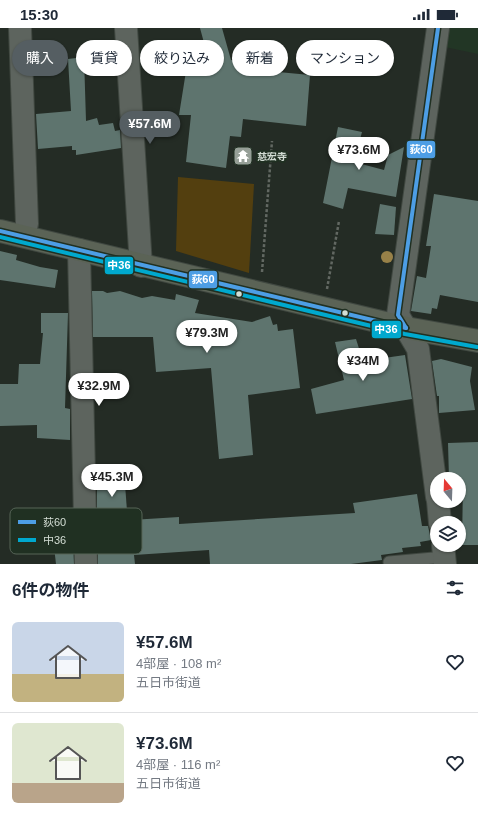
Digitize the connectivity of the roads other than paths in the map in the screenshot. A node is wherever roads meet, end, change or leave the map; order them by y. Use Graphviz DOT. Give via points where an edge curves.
graph roads {
  1 [pos="20,28"];
  2 [pos="126,28"];
  3 [pos="438,28"];
  4 [pos="27,224"];
  5 [pos="0,232"];
  6 [pos="78,250"];
  7 [pos="141,266"];
  8 [pos="406,328"];
  9 [pos="478,341"];
  10 [pos="434,472"];
  11 [pos="85,508"];
  12 [pos="86,554"];
  13 [pos="444,555"];
  14 [pos="389,562"];
  15 [pos="86,564"];
  1 -- 4 [label="street"];
  2 -- 7 [label="street"];
  3 -- 8 [label="street" via="398,315"];
  5 -- 6 [label="main road"];
  6 -- 7 [label="main road"];
  6 -- 11 [label="street"];
  7 -- 8 [label="main road"];
  8 -- 9 [label="main road"];
  8 -- 10 [label="street" via="418,349"];
  12 -- 15 [label="street"];
  13 -- 14 [label="lane"];
}
